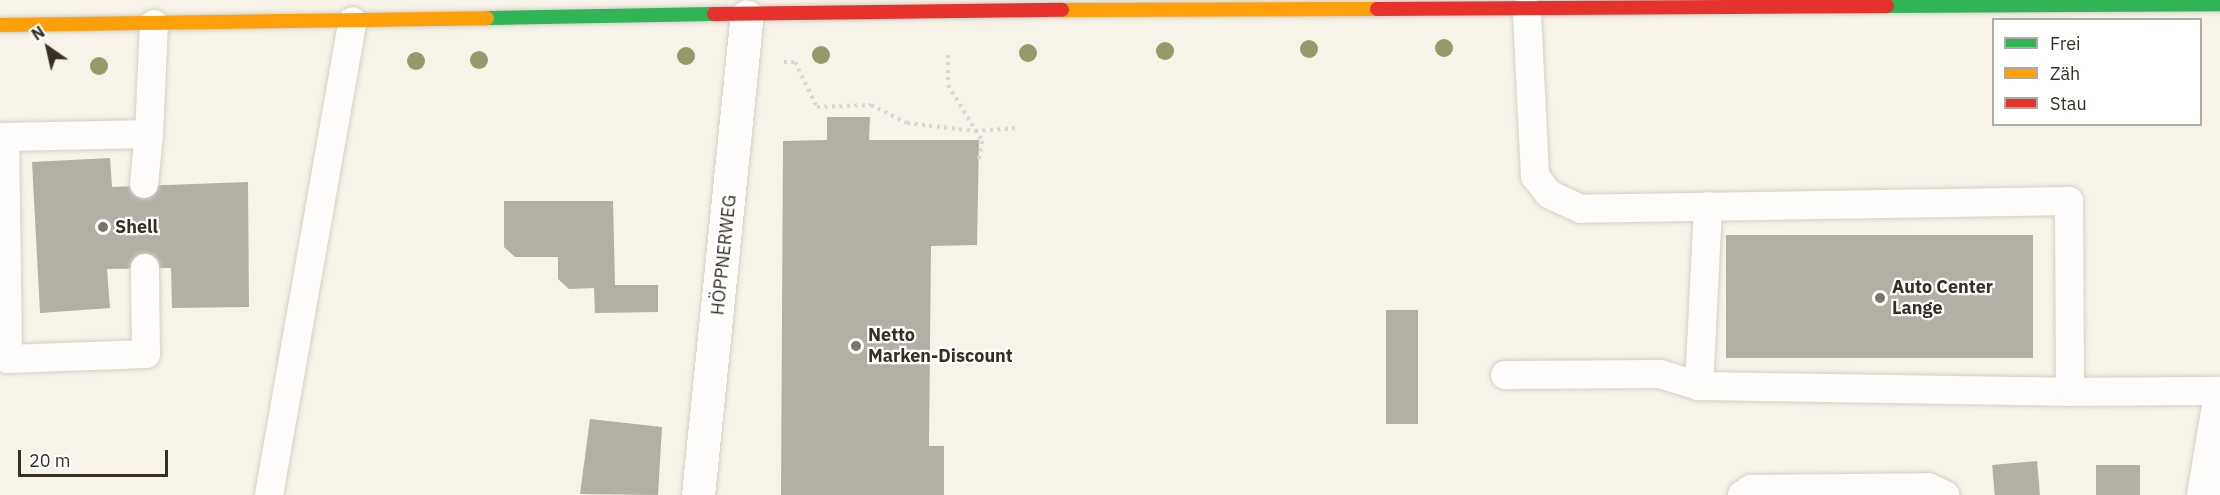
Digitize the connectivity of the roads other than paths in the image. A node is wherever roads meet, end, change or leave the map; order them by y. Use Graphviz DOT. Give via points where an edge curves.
graph roads {
  1 [pos="2220,4"];
  2 [pos="1082,5"];
  3 [pos="1527,10"];
  4 [pos="747,16"];
  5 [pos="353,21"];
  6 [pos="154,24"];
  7 [pos="0,25"];
  8 [pos="149,134"];
  9 [pos="2,138"];
  10 [pos="144,184"];
  11 [pos="1708,206"];
  12 [pos="146,268"];
  13 [pos="1505,375"];
  14 [pos="1699,386"];
  15 [pos="2070,392"];
  16 [pos="2220,392"];
  17 [pos="269,495"];
  18 [pos="698,495"];
  19 [pos="1742,495"];
  20 [pos="1945,495"];
  21 [pos="2203,495"];
  1 -- 3 [label="main road"];
  2 -- 3 [label="main road"];
  2 -- 4 [label="main road"];
  3 -- 11 [label="lane" via="1531,154 1535,176 1549,194 1581,208"];
  4 -- 5 [label="main road"];
  4 -- 18 [label="street, HÖPPNERWEG"];
  5 -- 6 [label="main road"];
  5 -- 17 [label="lane"];
  6 -- 7 [label="main road"];
  6 -- 8 [label="lane"];
  8 -- 9 [label="lane"];
  8 -- 10 [label="lane"];
  9 -- 12 [label="lane" via="8,359 146,354"];
  11 -- 14 [label="lane"];
  11 -- 15 [label="lane" via="2069,201"];
  13 -- 14 [label="lane" via="1660,374"];
  14 -- 15 [label="lane"];
  15 -- 16 [label="lane"];
  16 -- 21 [label="street"];
  19 -- 20 [label="lane" via="1751,489 1928,487"];
}
